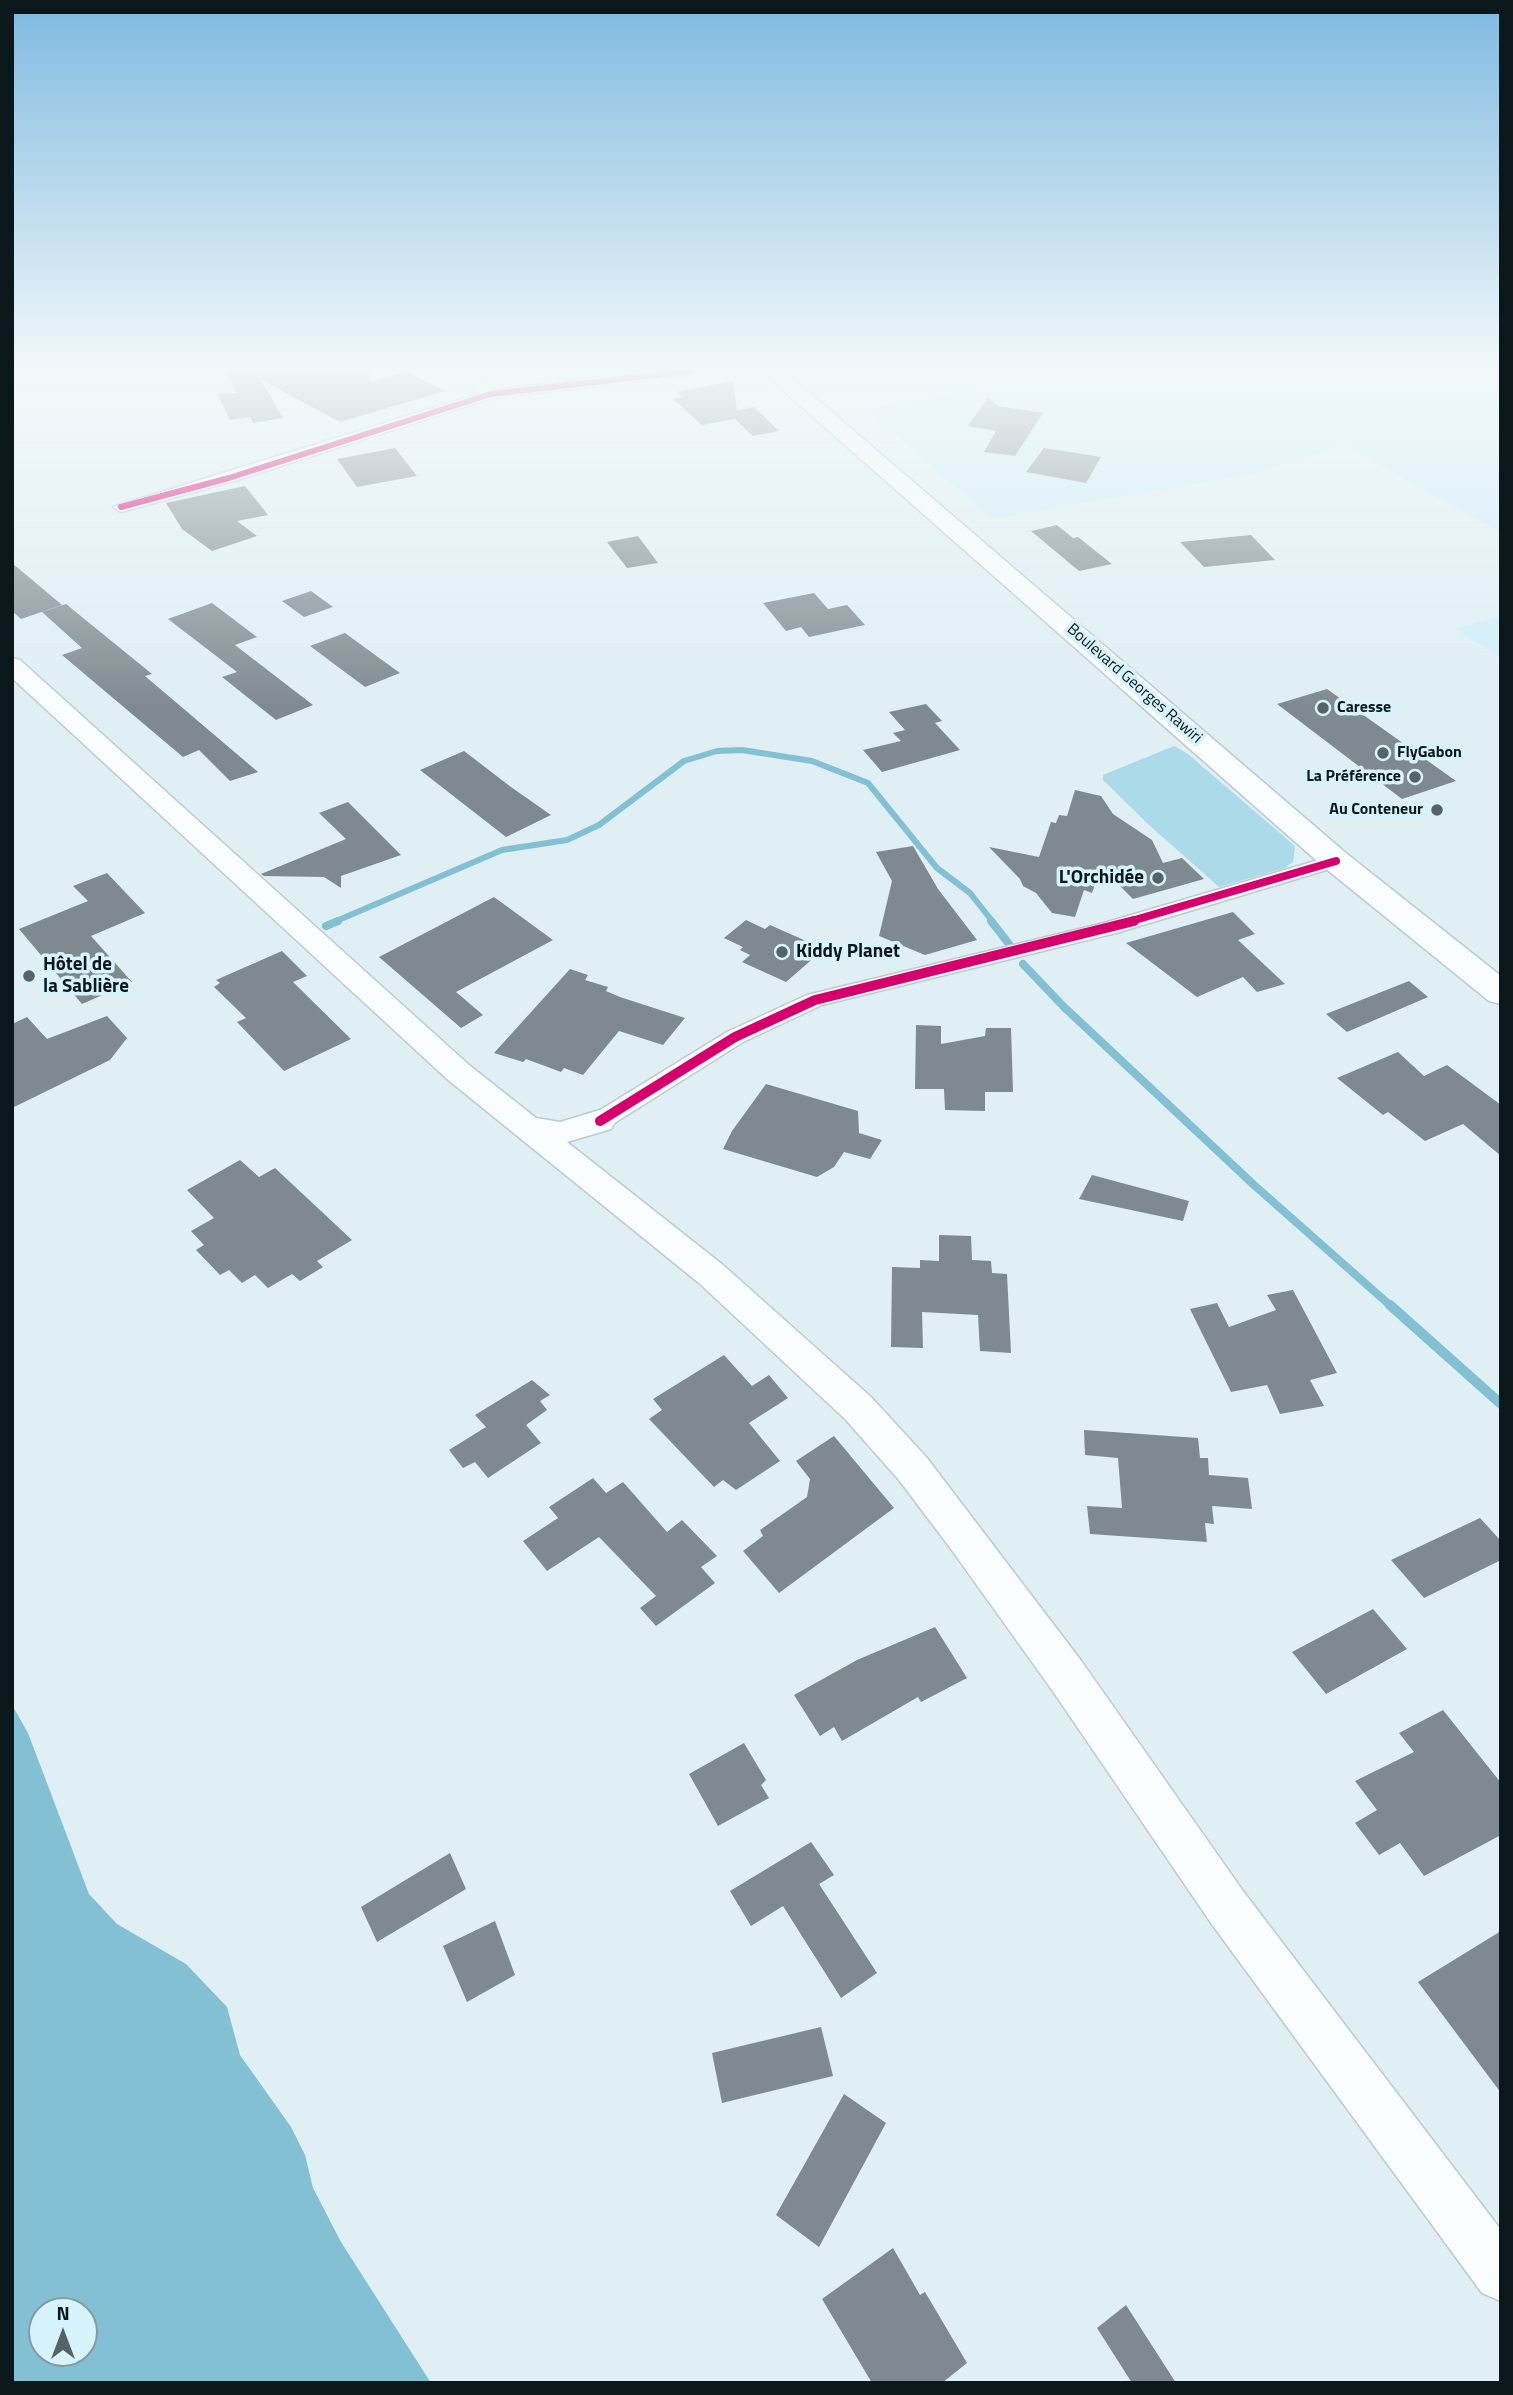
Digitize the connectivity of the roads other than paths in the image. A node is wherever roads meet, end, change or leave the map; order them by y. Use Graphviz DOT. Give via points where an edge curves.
graph roads {
  1 [pos="211,483"];
  2 [pos="900,483"];
  3 [pos="928,483"];
  4 [pos="121,507"];
  5 [pos="12,665"];
  6 [pos="1336,860"];
  7 [pos="1501,965"];
  8 [pos="1501,993"];
  9 [pos="600,1121"];
  10 [pos="526,1128"];
  11 [pos="580,1170"];
  12 [pos="1501,2274"];
  1 -- 4 [label="street"];
  2 -- 6 [label="main road, Boulevard Georges Rawiri"];
  3 -- 7 [label="main road, Boulevard Georges Rawiri" via="1359,852"];
  5 -- 10 [label="main road" via="448,1063"];
  6 -- 8 [label="main road, Boulevard Georges Rawiri"];
  6 -- 9 [label="street" via="1109,928 815,1000 735,1037"];
  9 -- 10 [label="main road" via="559,1133"];
  9 -- 11 [label="main road" via="579,1146"];
  10 -- 11 [label="main road"];
  11 -- 12 [label="main road" via="669,1239 798,1351 913,1469 1060,1665 1227,1907"];
}
